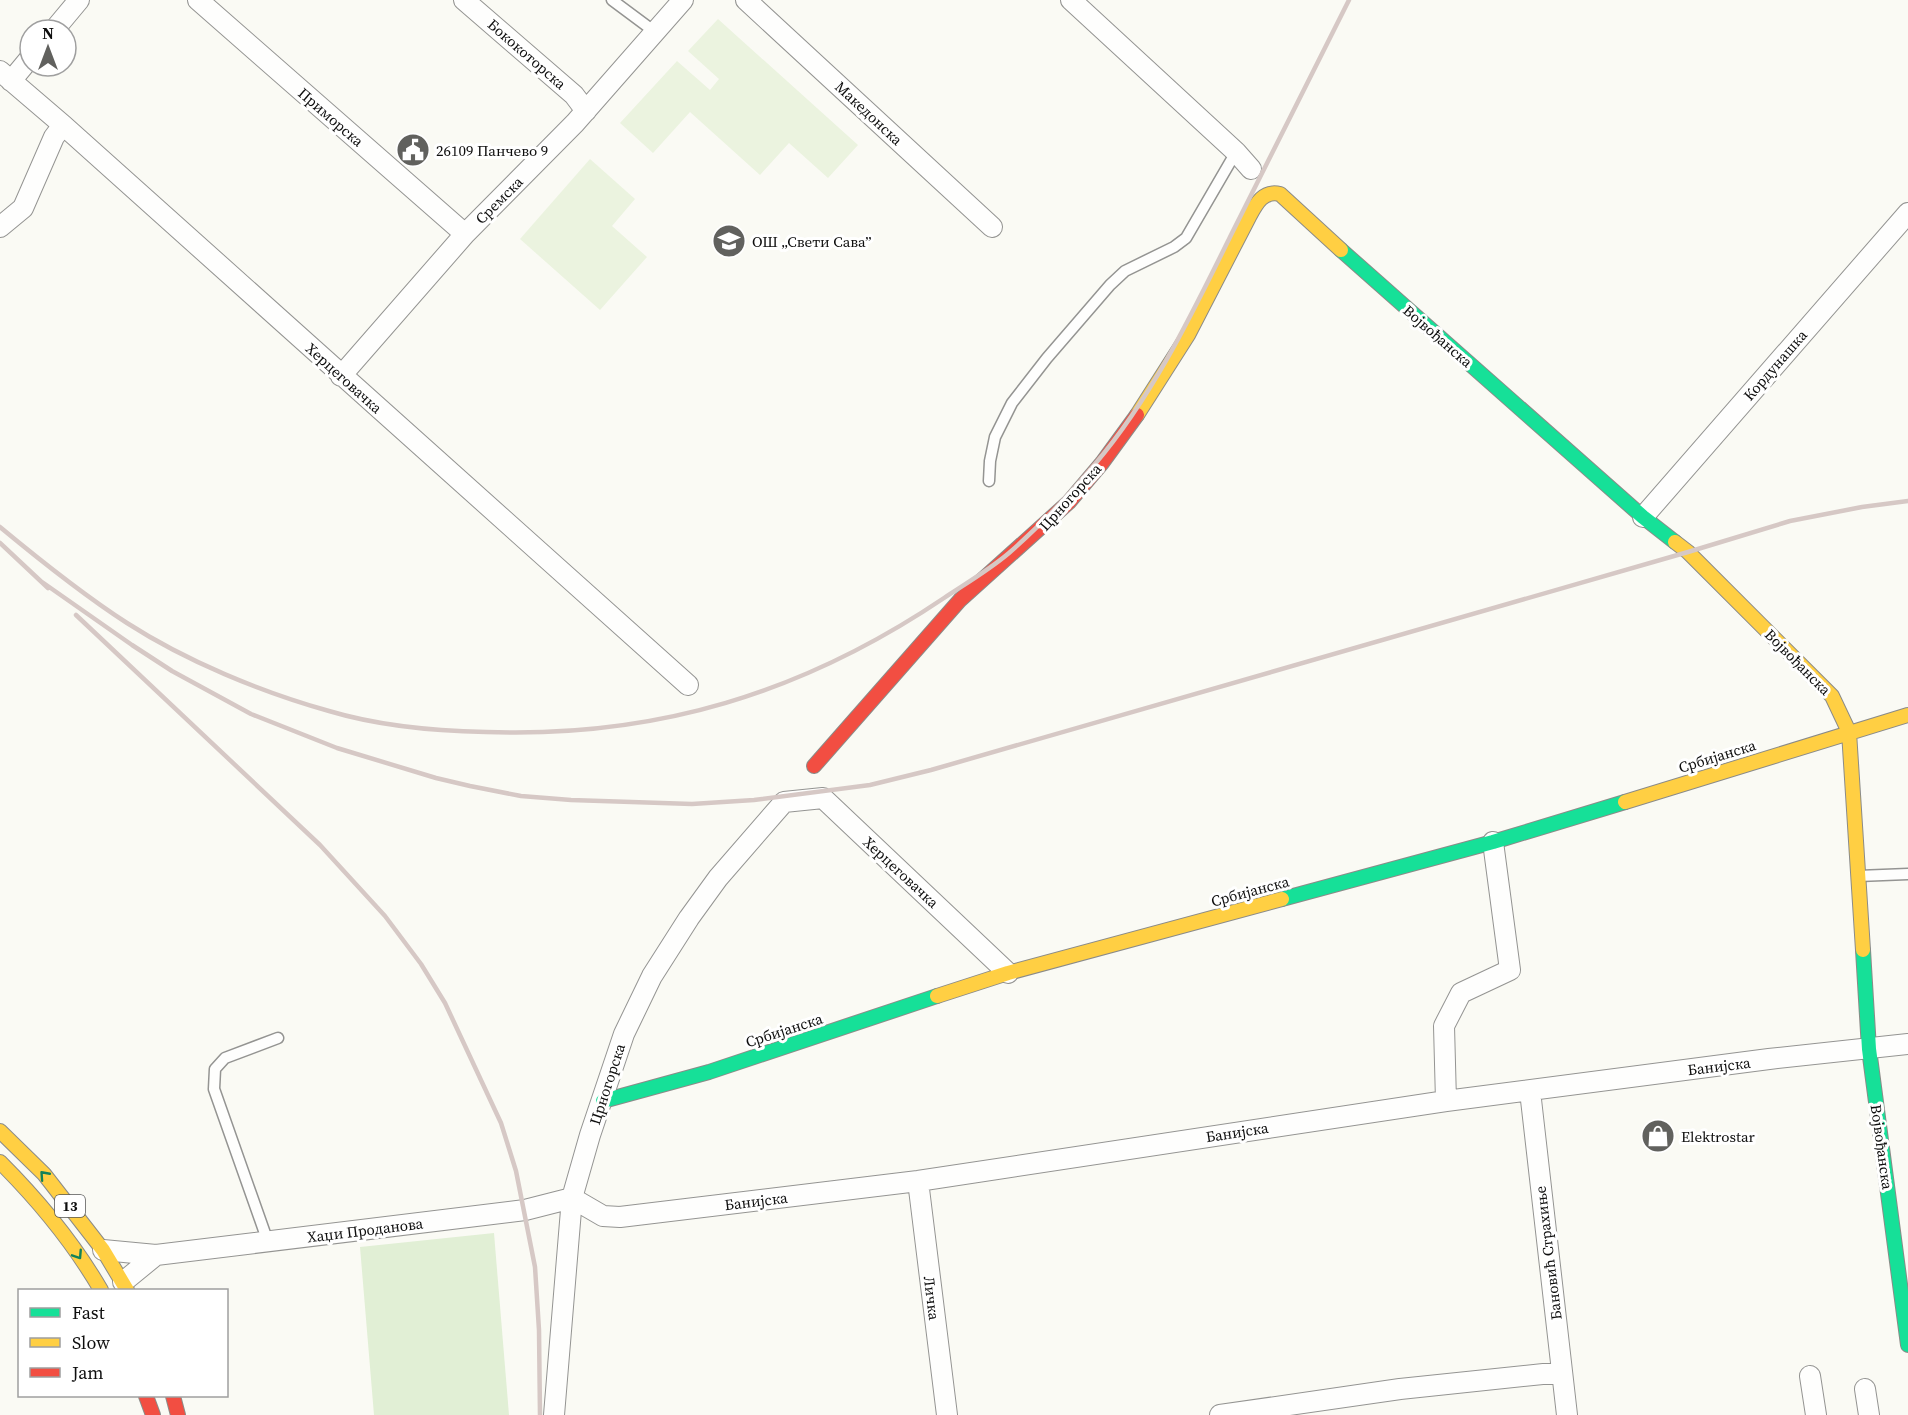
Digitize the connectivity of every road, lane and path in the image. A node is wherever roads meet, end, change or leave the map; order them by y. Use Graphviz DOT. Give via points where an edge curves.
graph roads {
  1 [pos="79,0"];
  2 [pos="198,0"];
  3 [pos="464,0"];
  4 [pos="612,0"];
  5 [pos="683,0"];
  6 [pos="746,0"];
  7 [pos="1071,0"];
  8 [pos="64,18"];
  9 [pos="655,32"];
  10 [pos="18,67"];
  11 [pos="5,76"];
  12 [pos="586,111"];
  13 [pos="63,125"];
  14 [pos="1236,152"];
  15 [pos="1251,169"];
  16 [pos="1275,192"];
  17 [pos="1908,213"];
  18 [pos="0,227"];
  19 [pos="992,227"];
  20 [pos="465,234"];
  21 [pos="341,376"];
  22 [pos="989,481"];
  23 [pos="1643,517"];
  24 [pos="688,685"];
  25 [pos="1908,715"];
  26 [pos="1849,732"];
  27 [pos="814,766"];
  28 [pos="784,802"];
  29 [pos="1493,842"];
  30 [pos="1908,874"];
  31 [pos="1858,876"];
  32 [pos="1008,973"];
  33 [pos="278,1038"];
  34 [pos="1908,1044"];
  35 [pos="1869,1049"];
  36 [pos="1530,1091"];
  37 [pos="603,1101"];
  38 [pos="1446,1101"];
  39 [pos="0,1131"];
  40 [pos="0,1162"];
  41 [pos="918,1181"];
  42 [pos="572,1197"];
  43 [pos="268,1242"];
  44 [pos="103,1250"];
  45 [pos="156,1255"];
  46 [pos="125,1286"];
  47 [pos="100,1289"];
  48 [pos="1908,1345"];
  49 [pos="1562,1372"];
  50 [pos="1810,1376"];
  51 [pos="1865,1389"];
  52 [pos="147,1397"];
  53 [pos="174,1397"];
  54 [pos="153,1415"];
  55 [pos="178,1415"];
  56 [pos="554,1415"];
  57 [pos="947,1415"];
  58 [pos="1220,1415"];
  59 [pos="1567,1415"];
  60 [pos="1816,1415"];
  61 [pos="1869,1415"];
  1 -- 8 [label="street"];
  2 -- 20 [label="street, Приморска"];
  3 -- 12 [label="street, Бококоторска" via="574,95"];
  4 -- 9 [label="lane"];
  5 -- 9 [label="street, Сремска"];
  6 -- 19 [label="street, Македонска"];
  7 -- 14 [label="street"];
  9 -- 12 [label="street, Сремска"];
  10 -- 11 [label="street"];
  11 -- 13 [label="street, Херцеговачка"];
  12 -- 20 [label="street, Сремска"];
  13 -- 18 [label="street" via="23,208"];
  13 -- 21 [label="street, Херцеговачка"];
  14 -- 15 [label="street"];
  14 -- 22 [label="lane" via="1186,238 1125,271 1110,285 1012,403 995,436"];
  16 -- 23 [label="street, Војвођанска"];
  16 -- 27 [label="street, Црногорска" via="1258,201 1162,378 1107,456 1061,510 960,600"];
  17 -- 23 [label="street, Кордунашка"];
  20 -- 21 [label="street, Сремска"];
  21 -- 24 [label="street, Херцеговачка"];
  23 -- 26 [label="street, Војвођанска" via="1689,552 1832,696"];
  25 -- 26 [label="street, Србијанска"];
  26 -- 29 [label="street, Србијанска"];
  26 -- 31 [label="street, Војвођанска"];
  28 -- 32 [label="street, Херцеговачка" via="823,798"];
  28 -- 37 [label="street, Црногорска" via="718,878 651,976 624,1034"];
  29 -- 32 [label="street, Србијанска"];
  29 -- 38 [label="street" via="1510,970 1461,993 1444,1026"];
  30 -- 31 [label="lane"];
  31 -- 35 [label="street, Војвођанска"];
  32 -- 37 [label="street, Србијанска" via="709,1072"];
  33 -- 43 [label="lane" via="225,1058 215,1069 214,1089"];
  34 -- 35 [label="street, Банијска"];
  35 -- 36 [label="street, Банијска"];
  35 -- 48 [label="street, Војвођанска"];
  36 -- 38 [label="street, Банијска"];
  36 -- 49 [label="street, Бановић Страхиње"];
  37 -- 42 [label="street, Црногорска"];
  38 -- 41 [label="street, Банијска"];
  44 -- 39 [label="street, 13, one-way" via="44,1174"];
  40 -- 47 [label="street, 13, one-way" via="59,1227"];
  41 -- 42 [label="street, Банијска" via="620,1217 603,1216"];
  41 -- 57 [label="street, Личка"];
  42 -- 43 [label="street, Хаџи Проданова" via="525,1210"];
  42 -- 56 [label="street, Црногорска"];
  43 -- 45 [label="street, Хаџи Проданова"];
  44 -- 45 [label="street, Хаџи Проданова"];
  44 -- 46 [label="street, 13"];
  45 -- 46 [label="street"];
  49 -- 58 [label="street" via="1400,1389"];
  49 -- 59 [label="street, Бановић Страхиње"];
  50 -- 60 [label="street"];
  51 -- 61 [label="street"];
  52 -- 54 [label="street"];
  53 -- 55 [label="street"];
}
